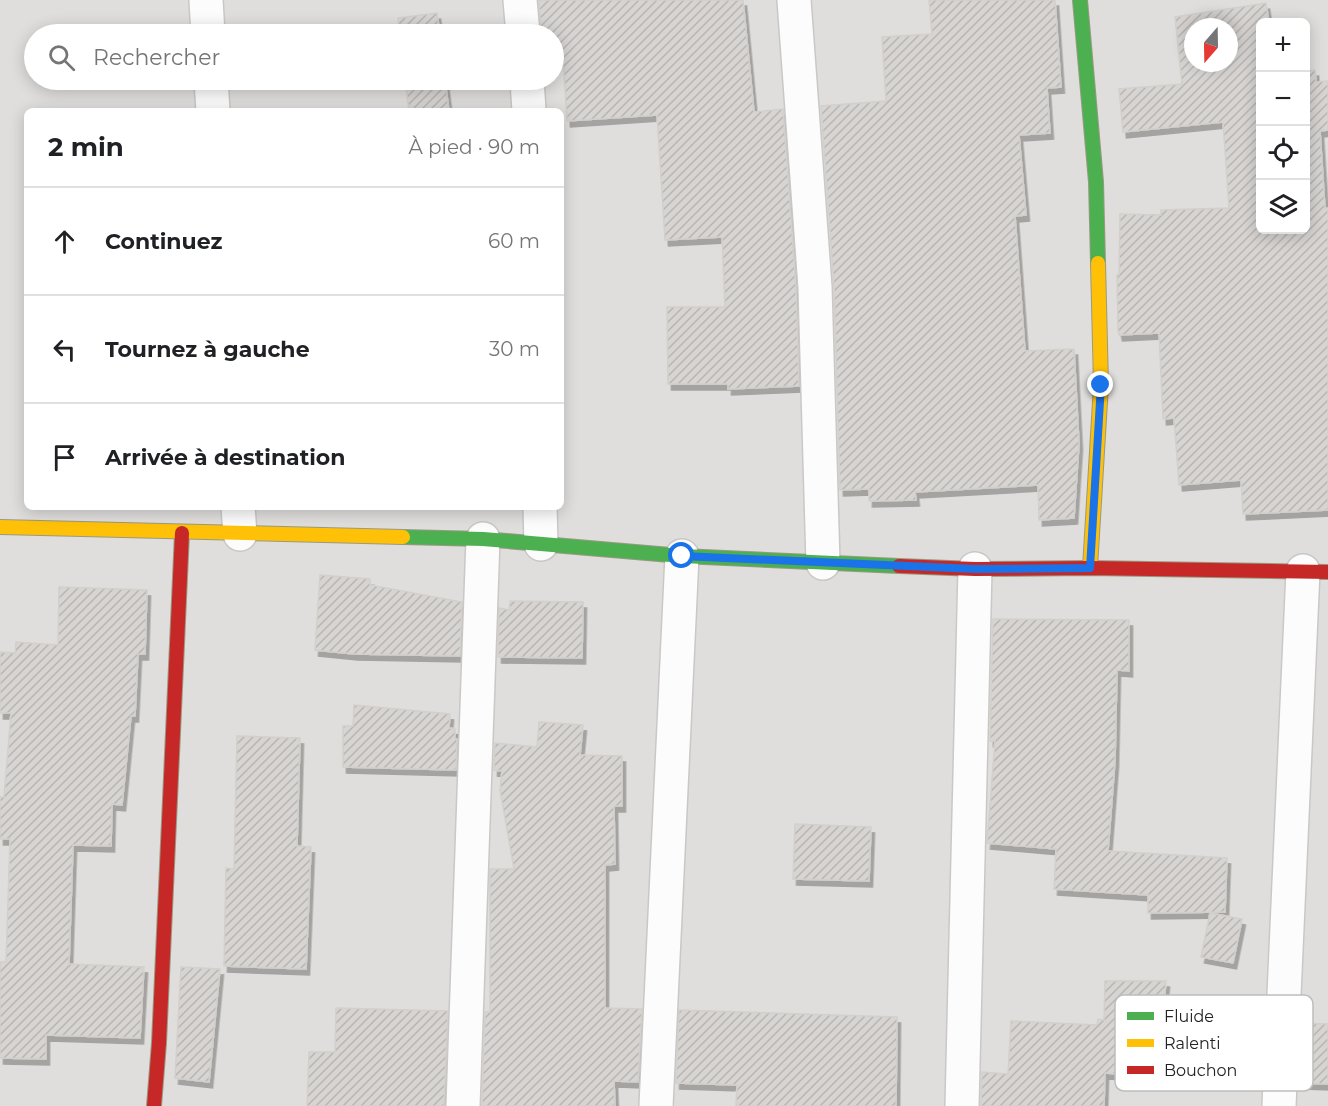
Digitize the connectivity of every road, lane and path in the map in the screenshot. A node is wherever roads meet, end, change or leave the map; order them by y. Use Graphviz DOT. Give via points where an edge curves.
graph roads {
  1 [pos="206,0"];
  2 [pos="520,0"];
  3 [pos="794,0"];
  4 [pos="1080,0"];
  5 [pos="207,24"];
  6 [pos="522,24"];
  7 [pos="212,90"];
  8 [pos="528,90"];
  9 [pos="213,108"];
  10 [pos="529,108"];
  11 [pos="540,510"];
  12 [pos="239,520"];
  13 [pos="0,527"];
  14 [pos="182,533"];
  15 [pos="483,539"];
  16 [pos="541,544"];
  17 [pos="682,556"];
  18 [pos="823,563"];
  19 [pos="1090,568"];
  20 [pos="975,569"];
  21 [pos="1315,572"];
  22 [pos="1286,995"];
  23 [pos="1280,1091"];
  24 [pos="154,1106"];
  25 [pos="463,1106"];
  26 [pos="656,1106"];
  27 [pos="962,1106"];
  28 [pos="1279,1106"];
  1 -- 5 [label="street"];
  2 -- 6 [label="street"];
  3 -- 18 [label="street" via="815,287"];
  4 -- 19 [label="street" via="1096,182 1101,385"];
  7 -- 9 [label="street"];
  8 -- 10 [label="street"];
  11 -- 16 [label="street"];
  12 -- 14 [label="street"];
  12 -- 15 [label="street"];
  13 -- 14 [label="street"];
  14 -- 24 [label="street"];
  15 -- 16 [label="street"];
  15 -- 25 [label="street"];
  16 -- 17 [label="street"];
  17 -- 18 [label="street"];
  17 -- 26 [label="street"];
  18 -- 20 [label="street"];
  19 -- 20 [label="street"];
  19 -- 21 [label="street"];
  20 -- 27 [label="street"];
  21 -- 22 [label="street"];
  23 -- 28 [label="street"];
}
